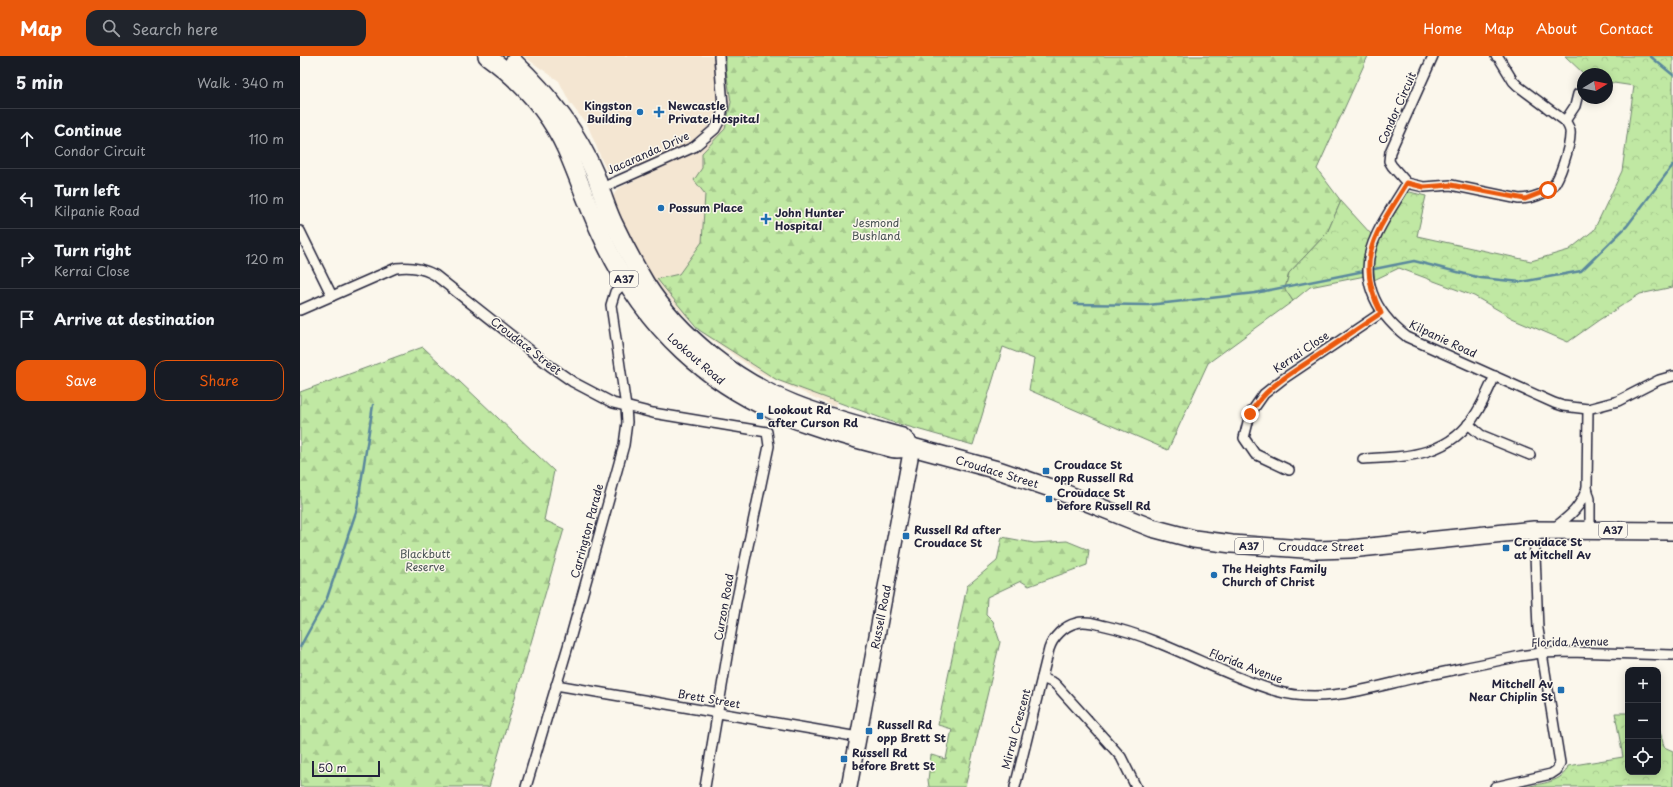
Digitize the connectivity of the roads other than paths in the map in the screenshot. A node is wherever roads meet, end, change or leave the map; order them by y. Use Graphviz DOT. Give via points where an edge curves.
graph roads {
  1 [pos="487,56"];
  2 [pos="506,56"];
  3 [pos="719,56"];
  4 [pos="1433,56"];
  5 [pos="1496,56"];
  6 [pos="1577,98"];
  7 [pos="1565,121"];
  8 [pos="1407,183"];
  9 [pos="592,192"];
  10 [pos="300,231"];
  11 [pos="625,282"];
  12 [pos="332,296"];
  13 [pos="300,310"];
  14 [pos="1381,313"];
  15 [pos="1495,376"];
  16 [pos="1673,376"];
  17 [pos="626,407"];
  18 [pos="1588,409"];
  19 [pos="1468,424"];
  20 [pos="767,432"];
  21 [pos="886,446"];
  22 [pos="912,447"];
  23 [pos="1530,455"];
  24 [pos="1363,459"];
  25 [pos="1289,470"];
  26 [pos="906,481"];
  27 [pos="1587,488"];
  28 [pos="1552,529"];
  29 [pos="1590,529"];
  30 [pos="1534,530"];
  31 [pos="1673,531"];
  32 [pos="1541,653"];
  33 [pos="1673,655"];
  34 [pos="1042,678"];
  35 [pos="556,685"];
  36 [pos="718,713"];
  37 [pos="858,737"];
  38 [pos="526,787"];
  39 [pos="705,787"];
  40 [pos="849,787"];
  41 [pos="1015,787"];
  42 [pos="1136,787"];
  43 [pos="1495,787"];
  1 -- 9 [label="highway, Lookout Road / A37" via="506,70 548,116"];
  2 -- 9 [label="highway, Lookout Road / A37" via="536,82 558,109 579,142"];
  3 -- 9 [label="street, Jacaranda Drive" via="723,106 721,118 715,129 694,147"];
  4 -- 8 [label="street, Condor Circuit" via="1389,157 1392,166"];
  5 -- 7 [label="street" via="1518,86"];
  6 -- 7 [label="street"];
  7 -- 8 [label="street" via="1570,135 1555,184 1530,198 1519,199 1451,185 1424,187"];
  8 -- 14 [label="street, Kilpanie Road" via="1376,236 1368,262 1371,289"];
  9 -- 11 [label="highway, Lookout Road / A37" via="600,232"];
  9 -- 22 [label="highway, Lookout Road / A37" via="647,285 669,314 699,344 734,372 794,404 902,437"];
  10 -- 12 [label="street"];
  11 -- 17 [label="street, Carrington Parade" via="614,292 611,306"];
  11 -- 21 [label="highway, Lookout Road / A37" via="660,328 713,377 742,396 793,419"];
  12 -- 13 [label="street, Croudace Street"];
  12 -- 17 [label="street, Croudace Street" via="396,268 410,266 423,269 435,274 573,382"];
  14 -- 15 [label="street, Kilpanie Road" via="1407,338"];
  14 -- 25 [label="street, Kerrai Close" via="1283,379 1264,394 1250,414 1244,438 1255,454"];
  15 -- 18 [label="street, Kilpanie Road" via="1554,403"];
  15 -- 19 [label="street"];
  16 -- 18 [label="street" via="1659,380 1618,401"];
  17 -- 20 [label="street, Croudace Street"];
  17 -- 35 [label="street, Carrington Parade" via="624,444"];
  18 -- 27 [label="street"];
  19 -- 23 [label="street" via="1481,434"];
  19 -- 24 [label="street" via="1447,442 1421,454"];
  20 -- 36 [label="street, Curzon Road" via="769,446 736,603"];
  21 -- 22 [label="highway, Lookout Road / A37" via="897,449"];
  21 -- 26 [label="main road" via="899,462"];
  22 -- 26 [label="main road, Russell Road"];
  22 -- 30 [label="highway, Croudace Street / A37" via="1001,471 1152,528 1194,539 1317,550 1350,549"];
  26 -- 37 [label="main road, Russell Road"];
  27 -- 28 [label="street" via="1577,509"];
  27 -- 29 [label="street" via="1590,498"];
  28 -- 29 [label="highway, Croudace Street / A37"];
  28 -- 30 [label="highway, Croudace Street / A37"];
  29 -- 31 [label="highway, Croudace Street / A37"];
  30 -- 32 [label="street"];
  32 -- 33 [label="street, Florida Avenue" via="1609,652"];
  32 -- 34 [label="street, Florida Avenue" via="1347,693 1322,696 1292,695 1262,686 1138,635 1087,622 1068,626 1056,636 1049,649"];
  32 -- 43 [label="street" via="1560,757 1559,767 1555,773"];
  34 -- 41 [label="street, Mirral Crescent"];
  34 -- 42 [label="street" via="1054,683 1121,757"];
  35 -- 36 [label="street, Brett Street"];
  35 -- 38 [label="street, Carrington Parade"];
  36 -- 37 [label="street, Brett Street"];
  36 -- 39 [label="street, Curzon Road"];
  37 -- 40 [label="main road, Russell Road"];
}
